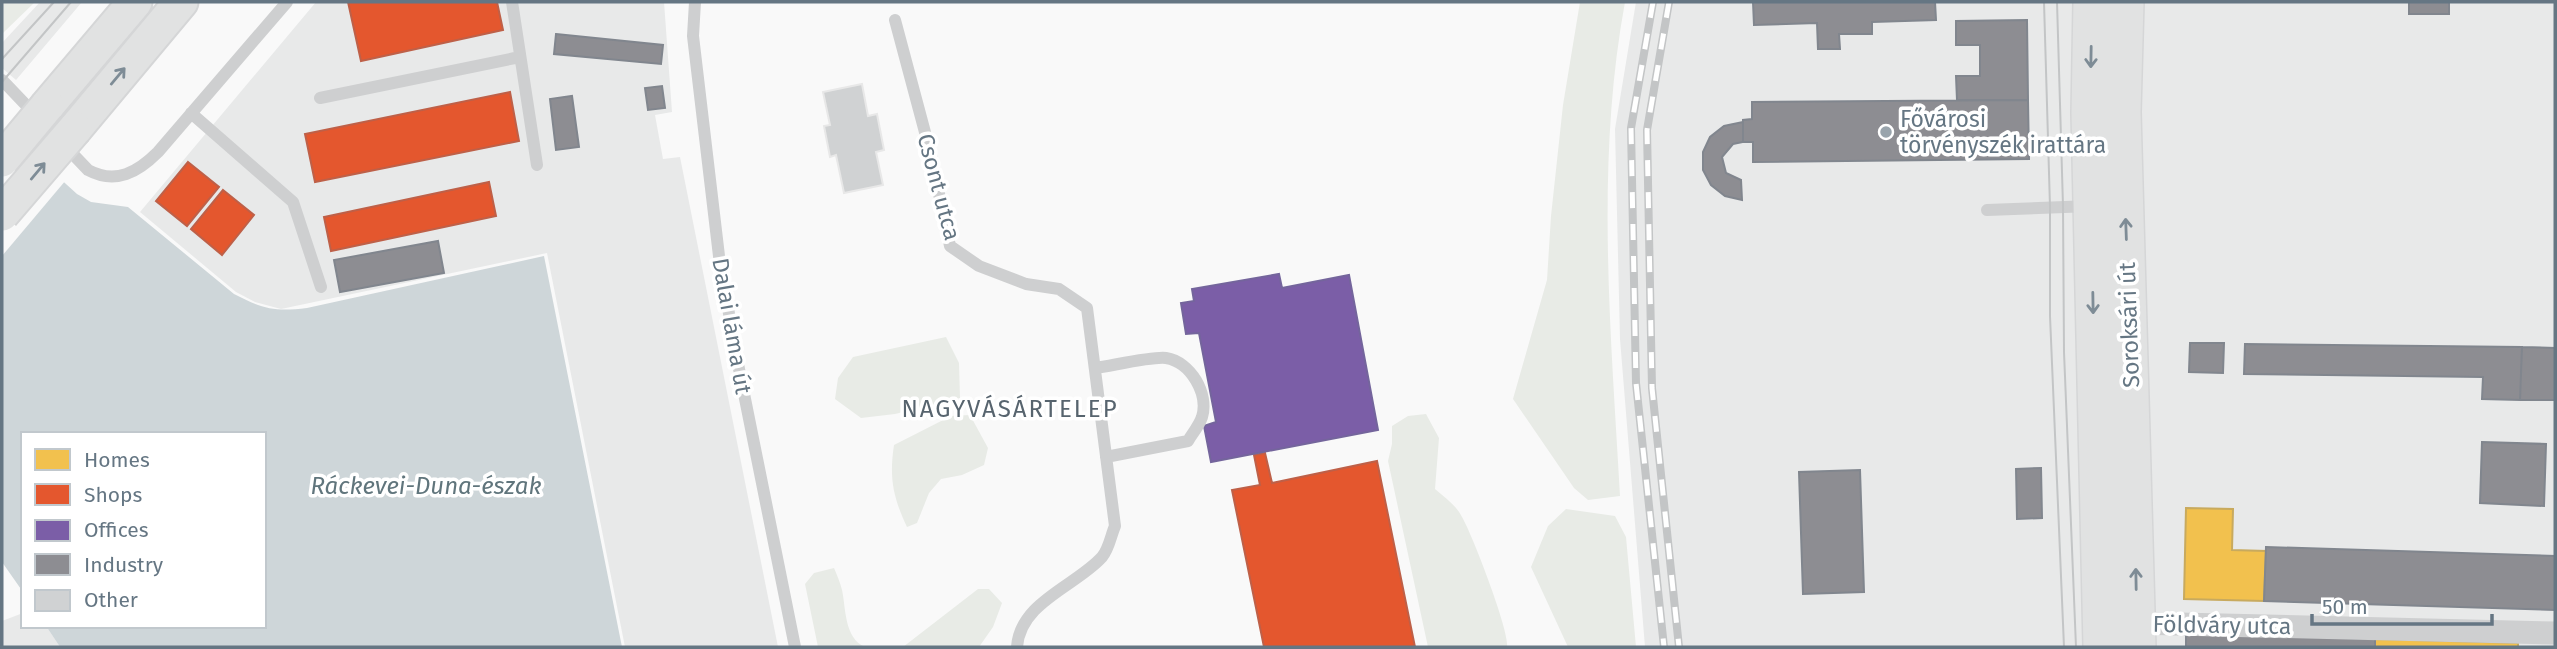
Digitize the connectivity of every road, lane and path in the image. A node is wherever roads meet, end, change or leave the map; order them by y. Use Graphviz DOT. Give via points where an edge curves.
graph roads {
  1 [pos="135,2"];
  2 [pos="181,2"];
  3 [pos="287,2"];
  4 [pos="512,2"];
  5 [pos="695,2"];
  6 [pos="2092,2"];
  7 [pos="2124,2"];
  8 [pos="895,20"];
  9 [pos="520,57"];
  10 [pos="2,80"];
  11 [pos="320,98"];
  12 [pos="191,113"];
  13 [pos="2,160"];
  14 [pos="537,165"];
  15 [pos="2092,206"];
  16 [pos="1987,210"];
  17 [pos="2,214"];
  18 [pos="321,288"];
  19 [pos="1095,368"];
  20 [pos="1106,457"];
  21 [pos="2555,633"];
  22 [pos="2137,635"];
  23 [pos="795,647"];
  24 [pos="1017,647"];
  25 [pos="2102,647"];
  26 [pos="2109,647"];
  1 -- 13 [label="main road, bridge"];
  17 -- 2 [label="main road, one-way, bridge"];
  3 -- 12 [label="lane"];
  4 -- 9 [label="lane"];
  5 -- 23 [label="lane, Dalai láma út" via="693,36 719,256"];
  6 -- 15 [label="main road, Soroksári út, one-way"];
  22 -- 7 [label="main road, Soroksári út, one-way" via="2122,111"];
  8 -- 19 [label="lane, Csont utca" via="950,246 979,266 1026,284 1059,289 1087,308"];
  9 -- 11 [label="lane"];
  9 -- 14 [label="lane"];
  10 -- 12 [label="lane" via="88,170 110,178 143,167"];
  12 -- 18 [label="lane" via="293,202"];
  15 -- 16 [label="lane"];
  15 -- 25 [label="main road, Soroksári út, one-way"];
  19 -- 20 [label="lane, Csont utca"];
  19 -- 20 [label="lane" via="1166,358 1187,368 1197,380 1204,406 1202,419 1188,441"];
  20 -- 24 [label="lane, Csont utca" via="1115,526 1104,555 1032,612 1017,637"];
  21 -- 22 [label="street, Földváry utca"];
  22 -- 26 [label="street, Földváry utca" via="2116,635"];
}
